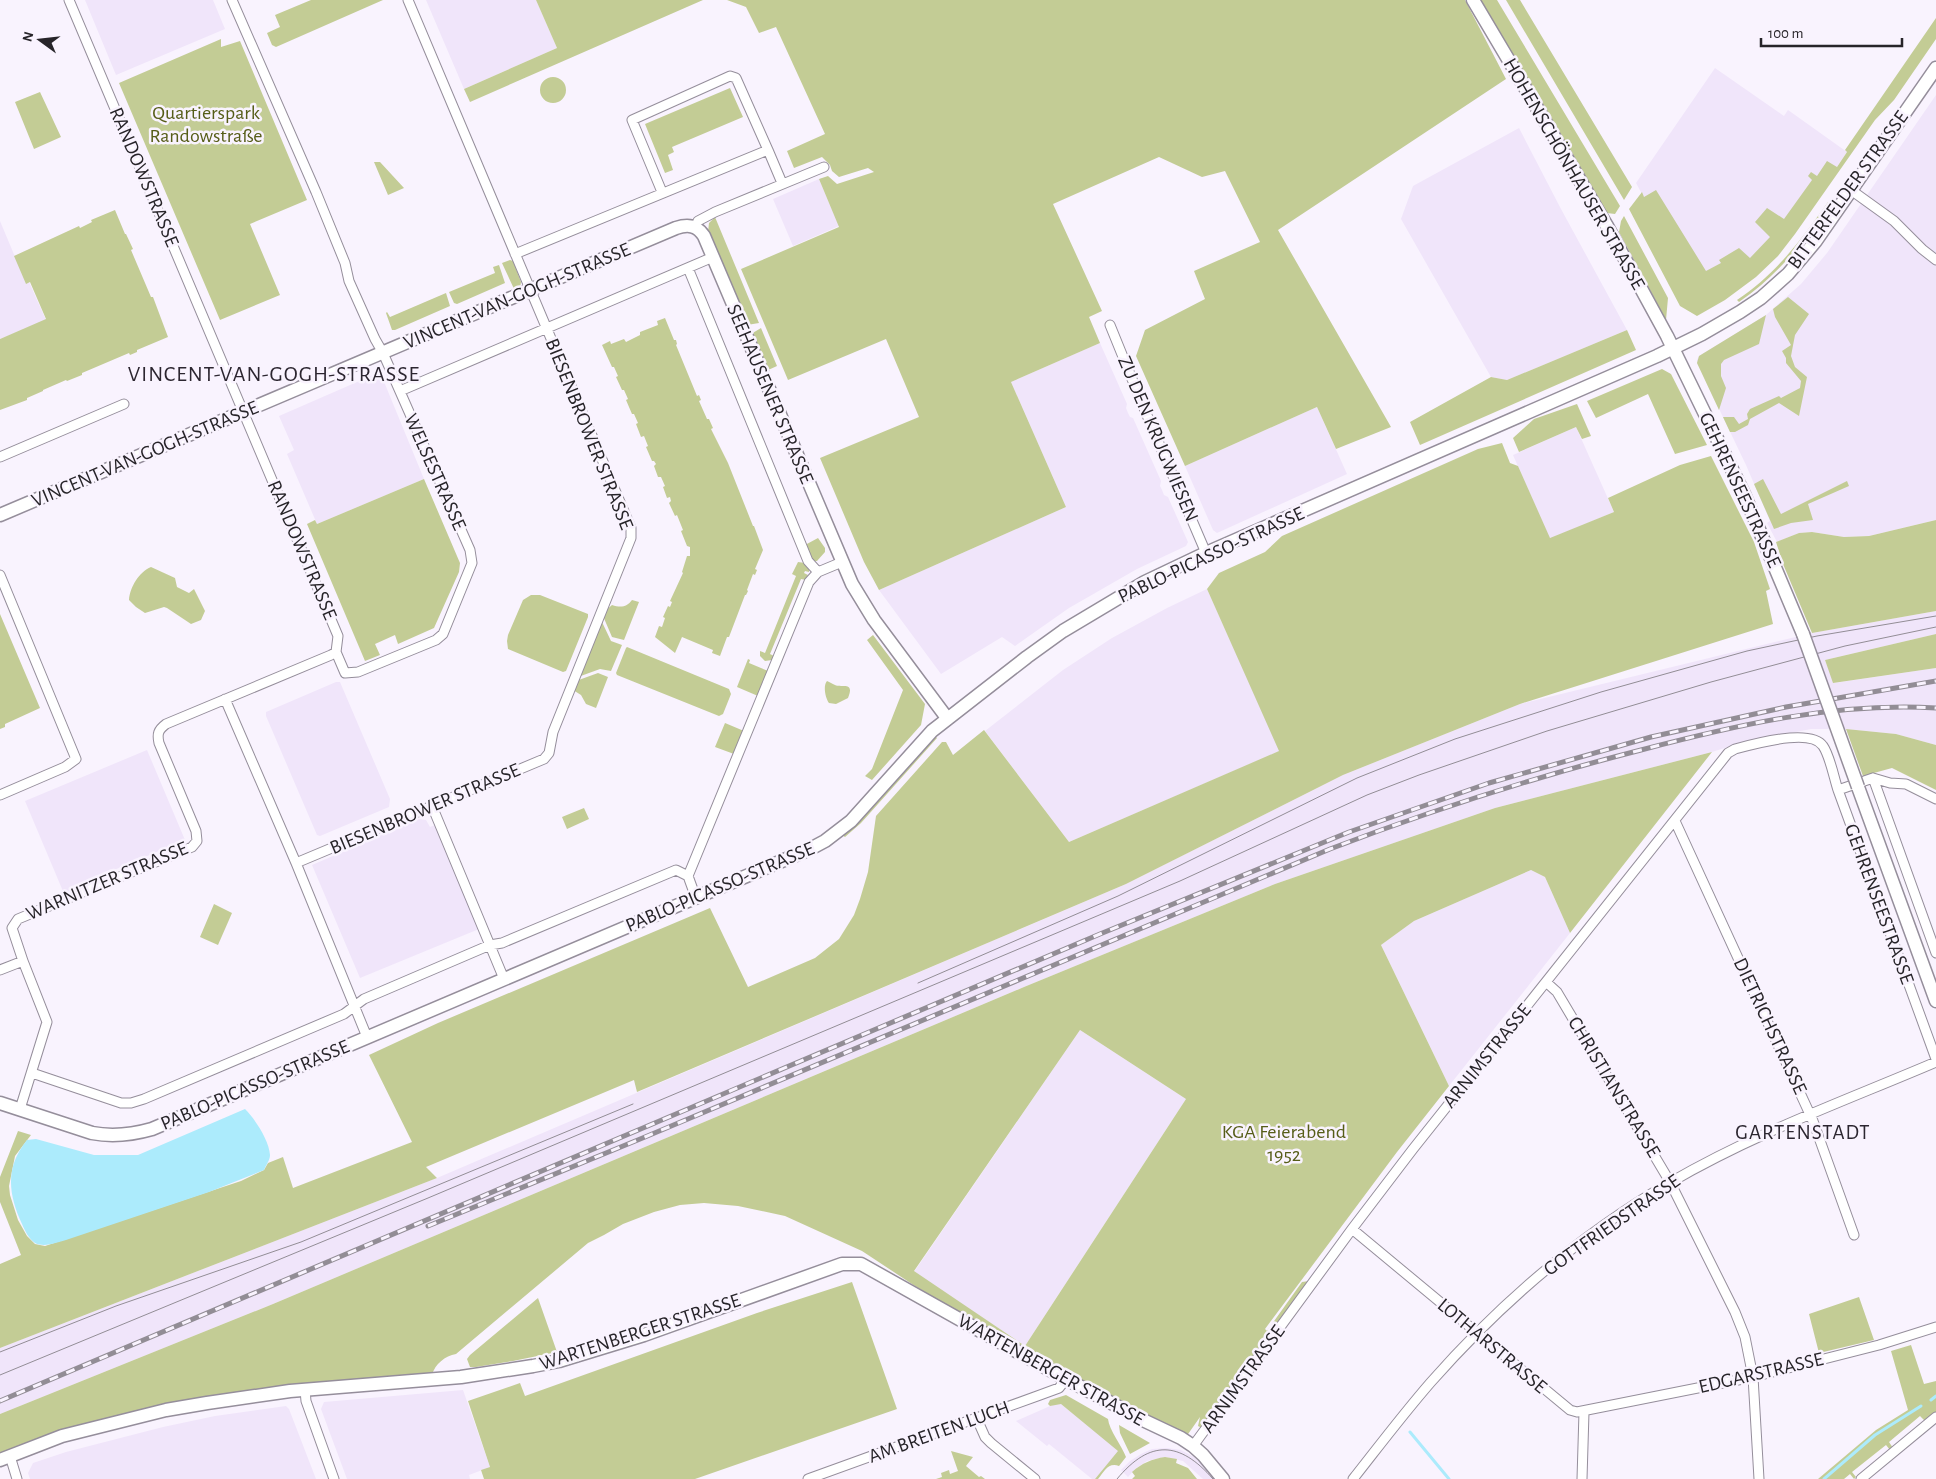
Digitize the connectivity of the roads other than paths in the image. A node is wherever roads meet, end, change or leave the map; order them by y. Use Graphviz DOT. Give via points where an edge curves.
graph roads {
  1 [pos="68,0"];
  2 [pos="232,0"];
  3 [pos="408,0"];
  4 [pos="1473,0"];
  5 [pos="1936,68"];
  6 [pos="768,150"];
  7 [pos="824,166"];
  8 [pos="782,183"];
  9 [pos="1851,190"];
  10 [pos="662,192"];
  11 [pos="696,227"];
  12 [pos="515,254"];
  13 [pos="713,257"];
  14 [pos="1936,260"];
  15 [pos="688,268"];
  16 [pos="530,291"];
  17 [pos="1110,325"];
  18 [pos="546,329"];
  19 [pos="1673,348"];
  20 [pos="383,353"];
  21 [pos="400,391"];
  22 [pos="124,404"];
  23 [pos="244,412"];
  24 [pos="0,457"];
  25 [pos="0,515"];
  26 [pos="1206,553"];
  27 [pos="842,562"];
  28 [pos="818,572"];
  29 [pos="0,575"];
  30 [pos="336,652"];
  31 [pos="225,699"];
  32 [pos="947,718"];
  33 [pos="1824,747"];
  34 [pos="1873,778"];
  35 [pos="1838,790"];
  36 [pos="0,795"];
  37 [pos="1936,799"];
  38 [pos="432,806"];
  39 [pos="1675,821"];
  40 [pos="296,863"];
  41 [pos="688,876"];
  42 [pos="696,898"];
  43 [pos="490,946"];
  44 [pos="1936,953"];
  45 [pos="23,961"];
  46 [pos="0,970"];
  47 [pos="504,979"];
  48 [pos="1546,982"];
  49 [pos="1936,1001"];
  50 [pos="354,1006"];
  51 [pos="367,1037"];
  52 [pos="1936,1060"];
  53 [pos="32,1073"];
  54 [pos="0,1103"];
  55 [pos="20,1109"];
  56 [pos="1810,1115"];
  57 [pos="1670,1182"];
  58 [pos="1352,1229"];
  59 [pos="1854,1235"];
  60 [pos="1936,1327"];
  61 [pos="1476,1333"];
  62 [pos="1753,1377"];
  63 [pos="1066,1379"];
  64 [pos="305,1390"];
  65 [pos="1584,1412"];
  66 [pos="977,1418"];
  67 [pos="1936,1418"];
  68 [pos="1193,1446"];
  69 [pos="5,1458"];
  70 [pos="17,1479"];
  71 [pos="334,1479"];
  72 [pos="808,1479"];
  73 [pos="1035,1479"];
  74 [pos="1223,1479"];
  75 [pos="1353,1479"];
  76 [pos="1582,1479"];
  77 [pos="1759,1479"];
  78 [pos="1861,1479"];
  1 -- 23 [label="street, RANDOWSTRASSE"];
  2 -- 20 [label="street, WELSESTRASSE" via="313,185 345,263 349,281"];
  3 -- 12 [label="street, BIESENBROWER STRASSE"];
  4 -- 19 [label="street, HOHENSCHÖNHAUSER STRASSE" via="1615,239"];
  5 -- 9 [label="street, BITTERFELDER STRASSE"];
  6 -- 8 [label="street"];
  6 -- 10 [label="street, VINCENT-VAN-GOGH-STRASSE"];
  6 -- 10 [label="street" via="736,78 730,76 632,120"];
  7 -- 8 [label="street"];
  8 -- 11 [label="street" via="715,212 698,222"];
  9 -- 14 [label="street" via="1894,221"];
  9 -- 19 [label="street, BITTERFELDER STRASSE" via="1815,242 1780,282 1740,312"];
  10 -- 12 [label="street, VINCENT-VAN-GOGH-STRASSE"];
  11 -- 13 [label="street, SEEHAUSENER STRASSE" via="704,236"];
  11 -- 16 [label="street, VINCENT-VAN-GOGH-STRASSE" via="676,228"];
  12 -- 16 [label="street, BIESENBROWER STRASSE"];
  13 -- 15 [label="street, VINCENT-VAN-GOGH-STRASSE"];
  13 -- 27 [label="street, SEEHAUSENER STRASSE"];
  15 -- 18 [label="street, VINCENT-VAN-GOGH-STRASSE"];
  15 -- 28 [label="street, SEEHAUSENER STRASSE" via="808,561"];
  16 -- 18 [label="street, BIESENBROWER STRASSE"];
  16 -- 20 [label="street, VINCENT-VAN-GOGH-STRASSE"];
  17 -- 26 [label="street, ZU DEN KRUGWIESEN"];
  18 -- 21 [label="street, VINCENT-VAN-GOGH-STRASSE"];
  18 -- 38 [label="street, BIESENBROWER STRASSE" via="631,528 631,538 553,732 549,753 544,759"];
  19 -- 26 [label="street, PABLO-PICASSO-STRASSE"];
  19 -- 49 [label="street, GEHRENSEESTRASSE, bridge" via="1744,494 1804,634"];
  20 -- 21 [label="street, WELSESTRASSE"];
  20 -- 23 [label="street, VINCENT-VAN-GOGH-STRASSE"];
  21 -- 30 [label="street, WELSESTRASSE" via="470,550 472,562 444,634 436,640 358,672 345,673"];
  22 -- 24 [label="street"];
  23 -- 25 [label="street, VINCENT-VAN-GOGH-STRASSE"];
  23 -- 30 [label="street, RANDOWSTRASSE" via="338,636"];
  26 -- 32 [label="street, PABLO-PICASSO-STRASSE" via="1145,582 1063,631"];
  27 -- 28 [label="street"];
  27 -- 32 [label="street, SEEHAUSENER STRASSE" via="862,603"];
  28 -- 41 [label="street" via="809,582"];
  29 -- 36 [label="street" via="76,758 65,767"];
  30 -- 31 [label="street"];
  31 -- 40 [label="street"];
  31 -- 45 [label="street, WARNITZER STRASSE" via="166,724 157,735 196,830 197,841 192,847 18,919 12,928"];
  32 -- 42 [label="street, PABLO-PICASSO-STRASSE" via="926,736 851,821 832,836 795,857"];
  33 -- 35 [label="street, GEHRENSEESTRASSE"];
  33 -- 39 [label="street, ARNIMSTRASSE" via="1819,741 1802,738 1735,749 1728,753"];
  34 -- 35 [label="street"];
  34 -- 37 [label="street" via="1906,784"];
  34 -- 44 [label="street, GEHRENSEESTRASSE"];
  35 -- 52 [label="street, GEHRENSEESTRASSE"];
  38 -- 40 [label="street, BIESENBROWER STRASSE"];
  38 -- 43 [label="street"];
  39 -- 48 [label="street, ARNIMSTRASSE"];
  39 -- 56 [label="street, DIETRICHSTRASSE"];
  40 -- 50 [label="street"];
  41 -- 42 [label="street"];
  41 -- 43 [label="street, PABLO-PICASSO-STRASSE" via="676,870"];
  42 -- 47 [label="street, PABLO-PICASSO-STRASSE"];
  43 -- 47 [label="street"];
  43 -- 50 [label="street, PABLO-PICASSO-STRASSE"];
  45 -- 46 [label="street"];
  45 -- 53 [label="street, WARNITZER STRASSE" via="47,1022"];
  47 -- 51 [label="street, PABLO-PICASSO-STRASSE"];
  48 -- 57 [label="street, CHRISTIANSTRASSE" via="1558,992"];
  48 -- 58 [label="street, ARNIMSTRASSE"];
  50 -- 51 [label="street"];
  50 -- 53 [label="street, PABLO-PICASSO-STRASSE" via="344,1014 131,1103 120,1103"];
  51 -- 55 [label="street, PABLO-PICASSO-STRASSE" via="137,1133 114,1136 92,1133"];
  52 -- 56 [label="street, GOTTFRIEDSTRASSE"];
  53 -- 55 [label="street, WARNITZER STRASSE"];
  54 -- 55 [label="street, PABLO-PICASSO-STRASSE"];
  56 -- 57 [label="street, GOTTFRIEDSTRASSE" via="1741,1145"];
  56 -- 59 [label="street, DIETRICHSTRASSE"];
  57 -- 61 [label="street, GOTTFRIEDSTRASSE" via="1550,1267"];
  57 -- 62 [label="street, CHRISTIANSTRASSE" via="1735,1312 1745,1337"];
  58 -- 61 [label="street, LOTHARSTRASSE"];
  58 -- 68 [label="street, ARNIMSTRASSE"];
  60 -- 62 [label="street, EDGARSTRASSE" via="1880,1346"];
  61 -- 65 [label="street, LOTHARSTRASSE" via="1570,1410"];
  61 -- 75 [label="street, GOTTFRIEDSTRASSE" via="1402,1416"];
  62 -- 65 [label="street, EDGARSTRASSE"];
  62 -- 77 [label="street, CHRISTIANSTRASSE"];
  63 -- 64 [label="street, WARTENBERGER STRASSE" via="862,1264 851,1263 644,1335 559,1360 461,1377"];
  63 -- 66 [label="street, AM BREITEN LUCH" via="1059,1388"];
  63 -- 68 [label="street, WARTENBERGER STRASSE"];
  64 -- 69 [label="street, WARTENBERGER STRASSE" via="166,1410 62,1436"];
  64 -- 71 [label="street"];
  65 -- 76 [label="street"];
  66 -- 72 [label="street, AM BREITEN LUCH"];
  66 -- 73 [label="street" via="985,1437"];
  67 -- 78 [label="street"];
  68 -- 74 [label="street, WARTENBERGER STRASSE"];
  69 -- 70 [label="street"];
}
